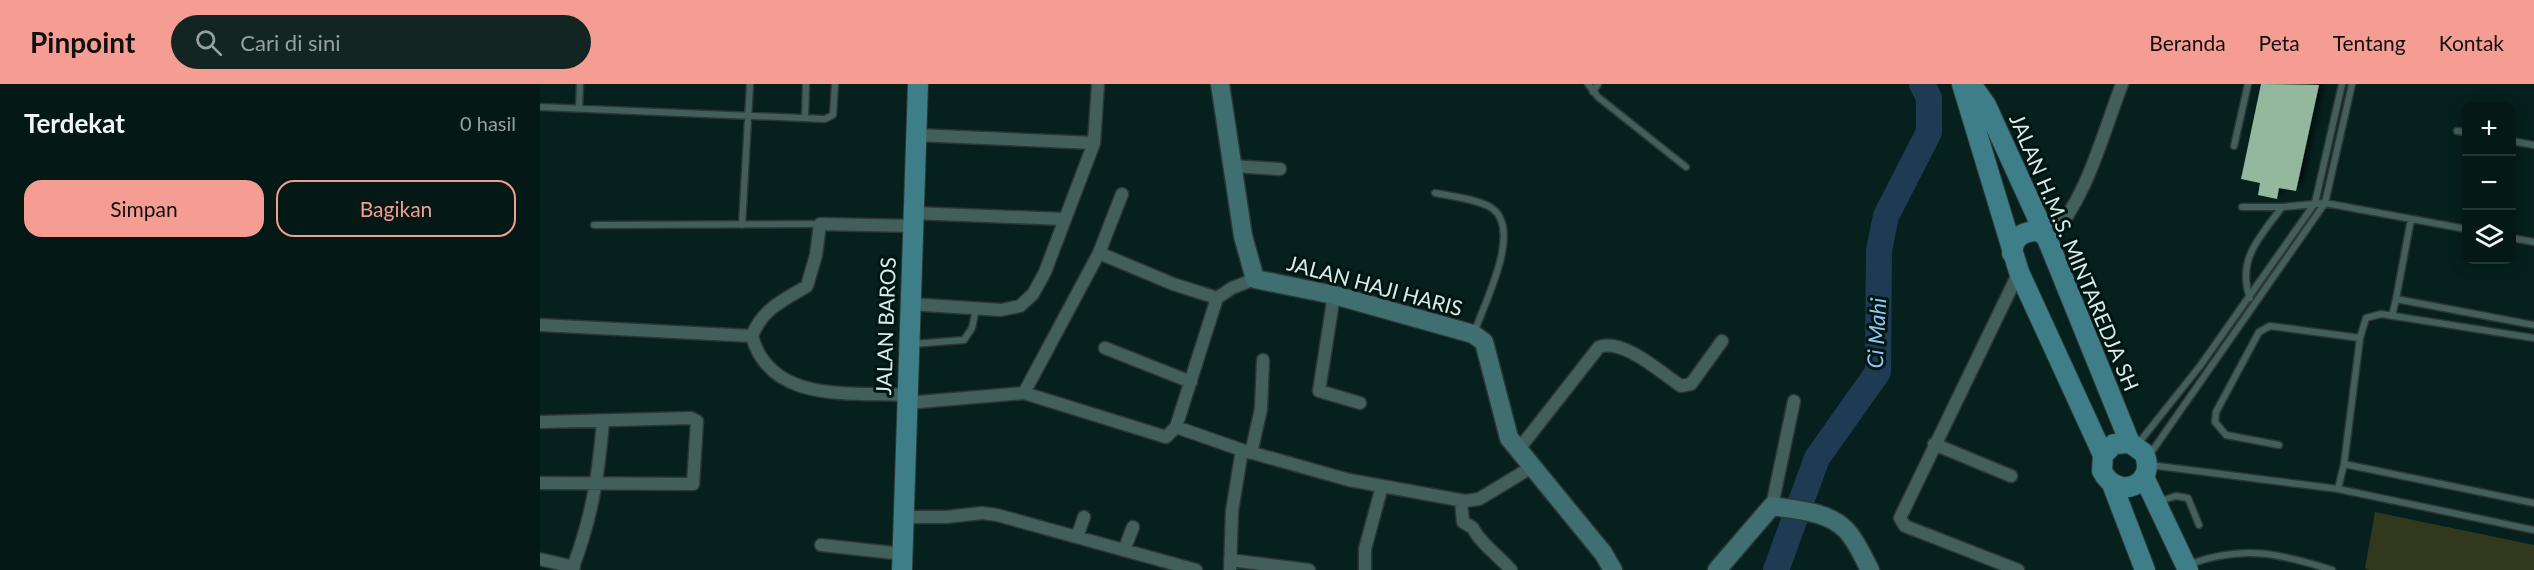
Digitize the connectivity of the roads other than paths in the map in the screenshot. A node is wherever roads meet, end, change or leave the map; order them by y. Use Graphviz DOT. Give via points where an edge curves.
graph roads {
  1 [pos="580,84"];
  2 [pos="750,84"];
  3 [pos="806,84"];
  4 [pos="835,84"];
  5 [pos="918,84"];
  6 [pos="1098,84"];
  7 [pos="1220,84"];
  8 [pos="1588,84"];
  9 [pos="1598,84"];
  10 [pos="1962,84"];
  11 [pos="1971,84"];
  12 [pos="2122,84"];
  13 [pos="2248,84"];
  14 [pos="2342,84"];
  15 [pos="2352,84"];
  16 [pos="1593,92"];
  17 [pos="540,107"];
  18 [pos="579,108"];
  19 [pos="748,115"];
  20 [pos="805,118"];
  21 [pos="2457,130"];
  22 [pos="2462,131"];
  23 [pos="916,135"];
  24 [pos="2516,142"];
  25 [pos="1094,143"];
  26 [pos="2534,145"];
  27 [pos="2235,146"];
  28 [pos="1231,166"];
  29 [pos="1686,167"];
  30 [pos="1280,168"];
  31 [pos="1435,193"];
  32 [pos="1122,194"];
  33 [pos="2315,202"];
  34 [pos="2325,203"];
  35 [pos="2242,207"];
  36 [pos="2282,207"];
  37 [pos="1063,219"];
  38 [pos="2411,219"];
  39 [pos="913,220"];
  40 [pos="820,224"];
  41 [pos="594,225"];
  42 [pos="742,225"];
  43 [pos="2462,229"];
  44 [pos="2047,239"];
  45 [pos="2516,239"];
  46 [pos="2534,242"];
  47 [pos="1098,253"];
  48 [pos="2012,253"];
  49 [pos="2019,272"];
  50 [pos="1255,279"];
  51 [pos="1334,294"];
  52 [pos="2250,297"];
  53 [pos="1217,298"];
  54 [pos="2396,299"];
  55 [pos="910,304"];
  56 [pos="976,308"];
  57 [pos="2237,316"];
  58 [pos="2392,316"];
  59 [pos="2487,316"];
  60 [pos="2244,320"];
  61 [pos="540,325"];
  62 [pos="2534,325"];
  63 [pos="2484,331"];
  64 [pos="1473,334"];
  65 [pos="752,336"];
  66 [pos="2360,338"];
  67 [pos="2534,338"];
  68 [pos="1722,341"];
  69 [pos="909,344"];
  70 [pos="1105,348"];
  71 [pos="1263,360"];
  72 [pos="1191,382"];
  73 [pos="1024,393"];
  74 [pos="907,399"];
  75 [pos="1794,401"];
  76 [pos="1360,403"];
  77 [pos="540,422"];
  78 [pos="603,422"];
  79 [pos="1176,428"];
  80 [pos="1934,444"];
  81 [pos="2279,445"];
  82 [pos="1519,449"];
  83 [pos="1247,451"];
  84 [pos="2103,455"];
  85 [pos="2141,458"];
  86 [pos="2344,464"];
  87 [pos="1533,467"];
  88 [pos="2011,476"];
  89 [pos="540,483"];
  90 [pos="598,484"];
  91 [pos="2112,484"];
  92 [pos="1382,486"];
  93 [pos="2338,489"];
  94 [pos="1461,501"];
  95 [pos="2156,502"];
  96 [pos="2534,503"];
  97 [pos="1778,507"];
  98 [pos="904,517"];
  99 [pos="1084,517"];
  100 [pos="2199,525"];
  101 [pos="1133,527"];
  102 [pos="2534,530"];
  103 [pos="1077,537"];
  104 [pos="821,545"];
  105 [pos="1124,550"];
  106 [pos="540,559"];
  107 [pos="902,562"];
  108 [pos="1230,565"];
  109 [pos="573,569"];
  110 [pos="2186,569"];
  111 [pos="1196,570"];
  112 [pos="1309,570"];
  113 [pos="1365,570"];
  114 [pos="1511,570"];
  115 [pos="1613,570"];
  116 [pos="1717,570"];
  117 [pos="1870,570"];
  118 [pos="2018,570"];
  119 [pos="2145,570"];
  120 [pos="2332,570"];
  1 -- 18 [label="lane"];
  2 -- 19 [label="lane"];
  3 -- 20 [label="lane"];
  4 -- 20 [label="lane" via="834,115 825,119"];
  5 -- 23 [label="main road, JALAN BAROS"];
  6 -- 25 [label="street"];
  7 -- 28 [label="street, JALAN HAJI HARIS"];
  8 -- 16 [label="lane"];
  9 -- 16 [label="lane"];
  10 -- 48 [label="main road, JALAN H.M.S. MINTAREDJA SH"];
  11 -- 44 [label="main road, JALAN H.M.S. MINTAREDJA SH" via="1986,105"];
  12 -- 44 [label="street" via="2088,176 2065,220"];
  13 -- 27 [label="lane"];
  14 -- 33 [label="lane"];
  15 -- 34 [label="lane"];
  16 -- 29 [label="lane"];
  17 -- 18 [label="lane"];
  18 -- 19 [label="lane"];
  19 -- 20 [label="lane"];
  19 -- 42 [label="lane"];
  21 -- 22 [label="lane"];
  23 -- 25 [label="street"];
  23 -- 39 [label="main road, JALAN BAROS"];
  24 -- 26 [label="lane"];
  25 -- 37 [label="street"];
  28 -- 30 [label="street"];
  28 -- 50 [label="street, JALAN HAJI HARIS"];
  31 -- 64 [label="lane" via="1493,208 1502,220 1502,258"];
  32 -- 47 [label="street"];
  33 -- 34 [label="lane"];
  33 -- 36 [label="lane"];
  33 -- 52 [label="lane"];
  34 -- 38 [label="lane"];
  34 -- 60 [label="lane"];
  35 -- 36 [label="lane"];
  36 -- 52 [label="lane" via="2247,256 2246,286"];
  37 -- 39 [label="street"];
  37 -- 56 [label="street" via="1045,272 1026,301 1011,309"];
  38 -- 43 [label="lane"];
  38 -- 54 [label="lane"];
  39 -- 40 [label="street"];
  39 -- 55 [label="main road, JALAN BAROS"];
  40 -- 42 [label="lane"];
  40 -- 65 [label="street" via="807,286 776,303"];
  41 -- 42 [label="lane"];
  44 -- 48 [label="main road" via="2038,231 2022,234 2014,241"];
  44 -- 85 [label="main road, JALAN H.M.S. MINTAREDJA SH"];
  45 -- 46 [label="lane"];
  47 -- 53 [label="street"];
  47 -- 73 [label="street"];
  48 -- 49 [label="main road, JALAN H.M.S. MINTAREDJA SH"];
  49 -- 80 [label="street" via="1958,403"];
  49 -- 84 [label="main road, JALAN H.M.S. MINTAREDJA SH"];
  50 -- 51 [label="street, JALAN HAJI HARIS"];
  50 -- 53 [label="street"];
  51 -- 64 [label="street, JALAN HAJI HARIS"];
  51 -- 76 [label="street" via="1319,391"];
  52 -- 57 [label="lane"];
  53 -- 72 [label="street"];
  54 -- 58 [label="lane"];
  54 -- 59 [label="lane"];
  55 -- 56 [label="street"];
  55 -- 69 [label="main road, JALAN BAROS"];
  56 -- 69 [label="lane" via="972,328 964,340"];
  57 -- 60 [label="lane"];
  57 -- 85 [label="lane"];
  58 -- 63 [label="lane"];
  58 -- 66 [label="lane" via="2366,318"];
  59 -- 62 [label="lane"];
  59 -- 63 [label="lane"];
  60 -- 85 [label="lane"];
  61 -- 65 [label="street"];
  63 -- 67 [label="lane"];
  64 -- 82 [label="street, JALAN HAJI HARIS" via="1488,349 1505,431"];
  65 -- 74 [label="street" via="768,366 798,387"];
  66 -- 81 [label="lane" via="2270,326 2259,333 2216,412 2215,422 2226,435"];
  66 -- 86 [label="lane"];
  68 -- 82 [label="street" via="1686,386 1623,347 1599,347"];
  69 -- 74 [label="main road, JALAN BAROS"];
  70 -- 72 [label="street"];
  71 -- 83 [label="street" via="1261,409"];
  72 -- 79 [label="street"];
  73 -- 74 [label="street"];
  73 -- 79 [label="street" via="1161,437"];
  74 -- 98 [label="main road, JALAN BAROS"];
  75 -- 97 [label="street"];
  77 -- 78 [label="street"];
  78 -- 90 [label="street"];
  78 -- 90 [label="street" via="694,419 694,480 687,486"];
  79 -- 83 [label="street"];
  80 -- 88 [label="street"];
  80 -- 118 [label="street" via="1901,512 1901,522"];
  82 -- 87 [label="street, JALAN HAJI HARIS"];
  83 -- 92 [label="street" via="1323,474"];
  83 -- 108 [label="street" via="1232,511"];
  84 -- 85 [label="main road" via="2114,444"];
  84 -- 91 [label="main road, JALAN H.M.S. MINTAREDJA SH" via="2102,471"];
  85 -- 91 [label="main road" via="2133,486"];
  85 -- 93 [label="lane"];
  85 -- 95 [label="main road, JALAN H.M.S. MINTAREDJA SH"];
  86 -- 93 [label="lane"];
  86 -- 96 [label="lane"];
  87 -- 94 [label="street" via="1479,499"];
  87 -- 115 [label="street, JALAN HAJI HARIS"];
  89 -- 90 [label="street"];
  90 -- 109 [label="street" via="590,522"];
  91 -- 119 [label="main road, JALAN H.M.S. MINTAREDJA SH"];
  92 -- 94 [label="street"];
  92 -- 113 [label="street" via="1365,549"];
  93 -- 102 [label="lane"];
  94 -- 114 [label="street" via="1463,522"];
  95 -- 100 [label="lane" via="2176,496 2188,498"];
  95 -- 110 [label="main road, JALAN H.M.S. MINTAREDJA SH"];
  97 -- 116 [label="street"];
  97 -- 117 [label="street" via="1830,518 1848,531"];
  98 -- 103 [label="street" via="982,513"];
  98 -- 107 [label="main road, JALAN BAROS"];
  99 -- 103 [label="street"];
  101 -- 105 [label="street"];
  103 -- 105 [label="street"];
  104 -- 107 [label="street"];
  105 -- 111 [label="street"];
  106 -- 109 [label="street"];
  108 -- 112 [label="street"];
  110 -- 120 [label="lane" via="2219,554 2254,551"];
}
